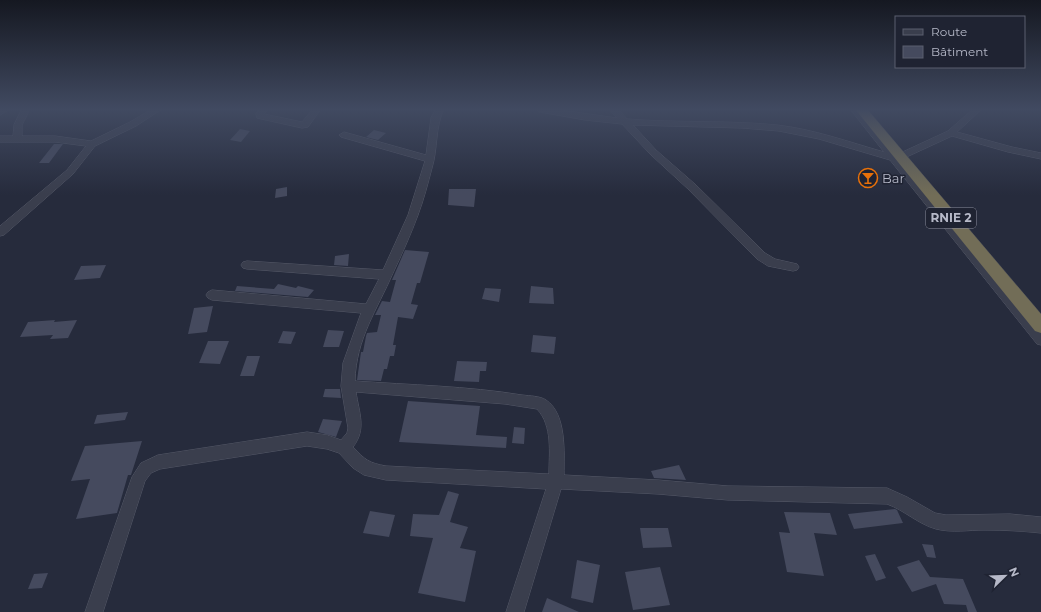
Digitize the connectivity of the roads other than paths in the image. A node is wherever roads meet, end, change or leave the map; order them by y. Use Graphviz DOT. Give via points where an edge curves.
graph roads {
  1 [pos="105,138"];
  2 [pos="353,138"];
  3 [pos="433,138"];
  4 [pos="640,138"];
  5 [pos="823,138"];
  6 [pos="879,138"];
  7 [pos="882,138"];
  8 [pos="941,138"];
  9 [pos="967,138"];
  10 [pos="0,139"];
  11 [pos="17,139"];
  12 [pos="92,144"];
  13 [pos="1041,156"];
  14 [pos="897,158"];
  15 [pos="430,159"];
  16 [pos="0,232"];
  17 [pos="247,265"];
  18 [pos="792,267"];
  19 [pos="386,274"];
  20 [pos="212,295"];
  21 [pos="369,309"];
  22 [pos="1041,326"];
  23 [pos="1041,340"];
  24 [pos="348,386"];
  25 [pos="344,448"];
  26 [pos="556,481"];
  27 [pos="1041,525"];
  28 [pos="94,612"];
  29 [pos="515,612"];
  1 -- 12 [label="street"];
  2 -- 15 [label="street"];
  3 -- 15 [label="street"];
  4 -- 18 [label="street" via="761,256 772,263"];
  5 -- 14 [label="street"];
  6 -- 14 [label="street"];
  7 -- 14 [label="highway, RNIE 2 / RNIE 2"];
  8 -- 14 [label="street"];
  9 -- 13 [label="street"];
  10 -- 11 [label="street"];
  11 -- 12 [label="street" via="55,139"];
  12 -- 16 [label="street" via="70,172"];
  14 -- 22 [label="highway, RNIE 2 / RNIE 2"];
  14 -- 23 [label="street"];
  15 -- 19 [label="street" via="413,215"];
  17 -- 19 [label="street"];
  19 -- 21 [label="street"];
  20 -- 21 [label="street"];
  21 -- 24 [label="street" via="353,349"];
  24 -- 25 [label="street" via="355,428 353,436"];
  24 -- 26 [label="street" via="505,398 541,404 552,418 557,443"];
  25 -- 26 [label="street" via="358,463 369,470"];
  25 -- 28 [label="street" via="327,442 307,440 158,462 146,468 139,477"];
  26 -- 27 [label="street" via="728,493 887,496 935,521"];
  26 -- 29 [label="street"];
}
